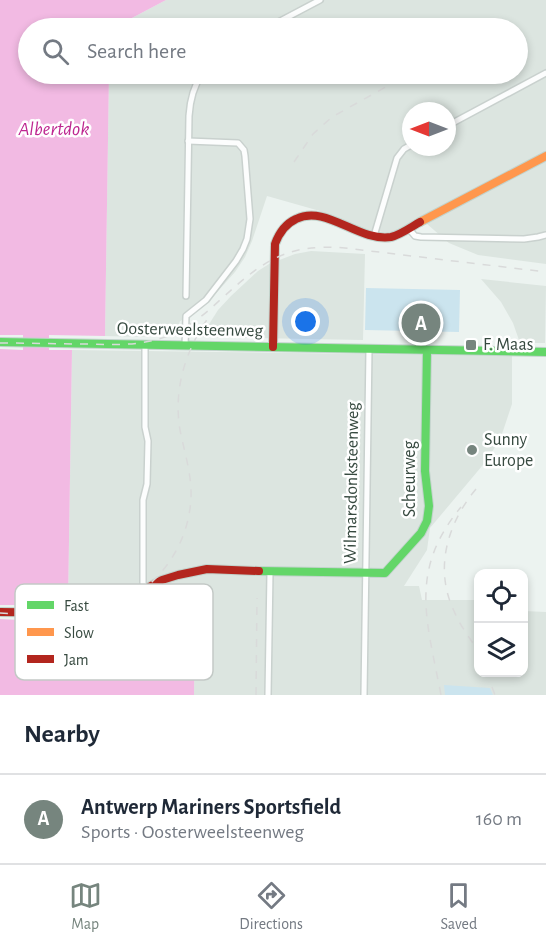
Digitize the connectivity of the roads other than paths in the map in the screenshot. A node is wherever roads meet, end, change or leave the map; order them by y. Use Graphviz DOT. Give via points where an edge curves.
graph roads {
  1 [pos="320,0"];
  2 [pos="286,18"];
  3 [pos="546,73"];
  4 [pos="528,83"];
  5 [pos="196,84"];
  6 [pos="525,84"];
  7 [pos="456,121"];
  8 [pos="188,141"];
  9 [pos="402,152"];
  10 [pos="546,156"];
  11 [pos="409,230"];
  12 [pos="546,234"];
  13 [pos="374,236"];
  14 [pos="186,296"];
  15 [pos="0,342"];
  16 [pos="145,344"];
  17 [pos="185,346"];
  18 [pos="273,347"];
  19 [pos="369,349"];
  20 [pos="427,350"];
  21 [pos="546,352"];
  22 [pos="270,572"];
  23 [pos="366,573"];
  24 [pos="144,584"];
  25 [pos="152,584"];
  26 [pos="268,695"];
  27 [pos="364,695"];
  1 -- 2 [label="street"];
  3 -- 4 [label="street"];
  5 -- 8 [label="street" via="190,103"];
  6 -- 7 [label="street"];
  8 -- 14 [label="street"];
  8 -- 17 [label="street" via="238,143 242,147 250,219 241,254 206,300 186,316"];
  9 -- 13 [label="street"];
  10 -- 11 [label="street"];
  11 -- 12 [label="street" via="421,237 524,239"];
  11 -- 13 [label="street" via="392,237"];
  13 -- 18 [label="street" via="316,215 286,224 275,244"];
  15 -- 16 [label="street, Oosterweelsteenweg"];
  16 -- 17 [label="street, Oosterweelsteenweg"];
  16 -- 24 [label="street" via="148,441 143,500"];
  17 -- 18 [label="street, Oosterweelsteenweg"];
  18 -- 19 [label="street, Oosterweelsteenweg"];
  19 -- 20 [label="street, Oosterweelsteenweg"];
  19 -- 23 [label="street, Wilmarsdonksteenweg"];
  20 -- 21 [label="street, Oosterweelsteenweg"];
  20 -- 23 [label="street, Scheurweg" via="427,521 385,573"];
  22 -- 23 [label="street, Wilmarsdonksteenweg"];
  22 -- 25 [label="street, Wilmarsdonksteenweg" via="207,569"];
  22 -- 26 [label="street"];
  23 -- 27 [label="street"];
}
